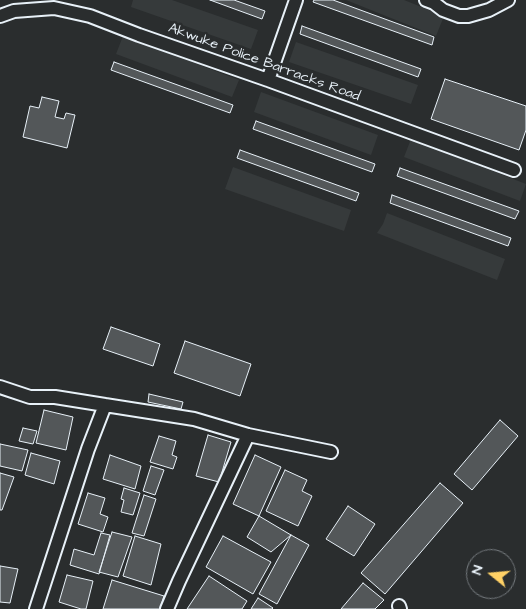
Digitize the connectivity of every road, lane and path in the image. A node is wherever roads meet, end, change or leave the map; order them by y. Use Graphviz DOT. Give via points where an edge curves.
graph roads {
  1 [pos="296,0"];
  2 [pos="426,0"];
  3 [pos="508,0"];
  4 [pos="0,16"];
  5 [pos="268,80"];
  6 [pos="514,170"];
  7 [pos="0,387"];
  8 [pos="105,405"];
  9 [pos="248,435"];
  10 [pos="331,452"];
  11 [pos="36,609"];
  12 [pos="167,609"];
  1 -- 5 [label="street"];
  2 -- 3 [label="street" via="443,10 468,16"];
  4 -- 5 [label="street, Akwuke Police Barracks Road" via="14,11 54,8 90,16"];
  5 -- 6 [label="street, Akwuke Police Barracks Road"];
  7 -- 8 [label="street" via="30,397 55,397"];
  8 -- 9 [label="street" via="194,419"];
  8 -- 11 [label="street"];
  9 -- 10 [label="street"];
  9 -- 12 [label="street"];
}
